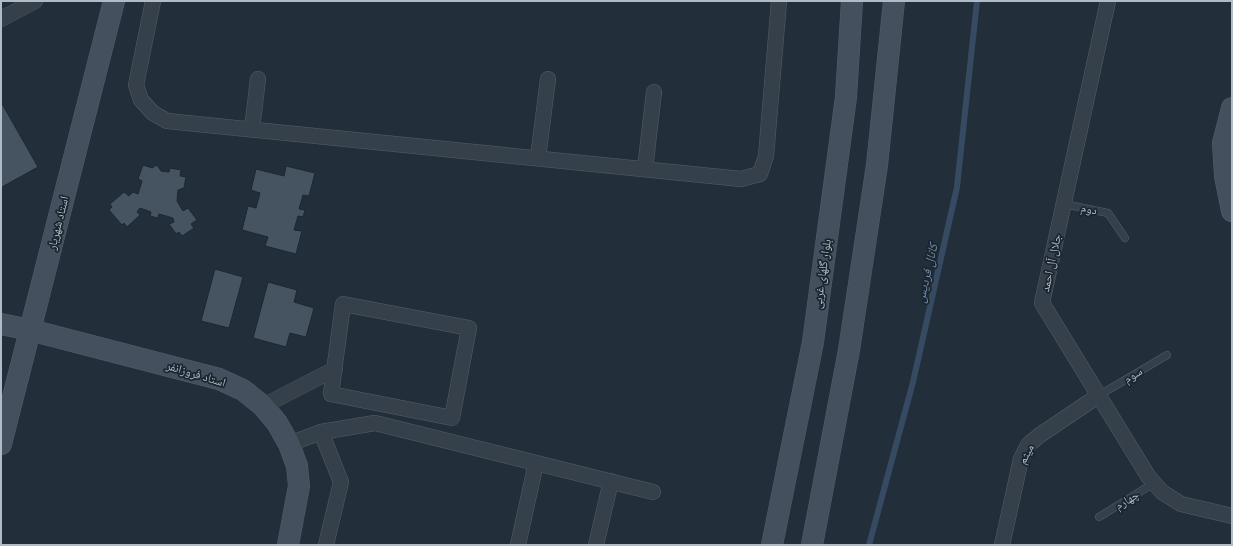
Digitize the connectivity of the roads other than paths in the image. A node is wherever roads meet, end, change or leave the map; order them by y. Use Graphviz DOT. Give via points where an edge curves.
graph roads {
  1 [pos="35,1"];
  2 [pos="114,1"];
  3 [pos="153,1"];
  4 [pos="779,1"];
  5 [pos="852,1"];
  6 [pos="894,1"];
  7 [pos="1108,1"];
  8 [pos="1,19"];
  9 [pos="258,79"];
  10 [pos="548,79"];
  11 [pos="654,92"];
  12 [pos="1232,108"];
  13 [pos="252,129"];
  14 [pos="538,158"];
  15 [pos="645,169"];
  16 [pos="1064,204"];
  17 [pos="1232,211"];
  18 [pos="1125,238"];
  19 [pos="1,324"];
  20 [pos="30,330"];
  21 [pos="1168,355"];
  22 [pos="335,369"];
  23 [pos="1098,396"];
  24 [pos="263,406"];
  25 [pos="322,432"];
  26 [pos="1,444"];
  27 [pos="289,444"];
  28 [pos="536,463"];
  29 [pos="611,482"];
  30 [pos="1154,483"];
  31 [pos="653,492"];
  32 [pos="1232,516"];
  33 [pos="1099,517"];
  34 [pos="288,545"];
  35 [pos="326,545"];
  36 [pos="518,545"];
  37 [pos="596,545"];
  38 [pos="772,545"];
  39 [pos="812,545"];
  40 [pos="1002,545"];
  1 -- 8 [label="street"];
  2 -- 20 [label="main road, استاد شهریار"];
  3 -- 13 [label="street" via="136,85 141,100 153,113 167,121"];
  4 -- 15 [label="street" via="766,156 760,174 741,179"];
  5 -- 38 [label="main road, بلوار گلهای غربی" via="846,97 813,342"];
  6 -- 39 [label="main road" via="876,173 849,350"];
  7 -- 16 [label="street, جلال آل احمد"];
  9 -- 13 [label="street"];
  10 -- 14 [label="street"];
  11 -- 15 [label="street"];
  12 -- 17 [label="main road" via="1223,143 1225,176"];
  13 -- 14 [label="street"];
  14 -- 15 [label="street"];
  16 -- 18 [label="lane, دوم" via="1108,213"];
  16 -- 23 [label="street, جلال آل احمد" via="1042,303"];
  19 -- 20 [label="main road, استاد فروزانفر"];
  20 -- 24 [label="main road, استاد فروزانفر" via="219,379 243,390"];
  20 -- 26 [label="main road, استاد شهریار"];
  21 -- 23 [label="lane, سوم"];
  22 -- 22 [label="street" via="343,304 469,328 452,418 331,394"];
  22 -- 24 [label="street"];
  23 -- 30 [label="street, جلال آل احمد"];
  23 -- 40 [label="street, میثم" via="1028,445 1021,459"];
  24 -- 27 [label="main road, استاد فروزانفر"];
  25 -- 27 [label="street"];
  25 -- 28 [label="street" via="375,423"];
  25 -- 35 [label="street" via="341,482"];
  27 -- 34 [label="main road, استاد فروزانفر" via="297,466 299,486"];
  28 -- 29 [label="street"];
  28 -- 36 [label="street"];
  29 -- 31 [label="street"];
  29 -- 37 [label="street"];
  30 -- 32 [label="street, جلال آل احمد" via="1162,492 1181,504"];
  30 -- 33 [label="lane, چهارم"];
}
